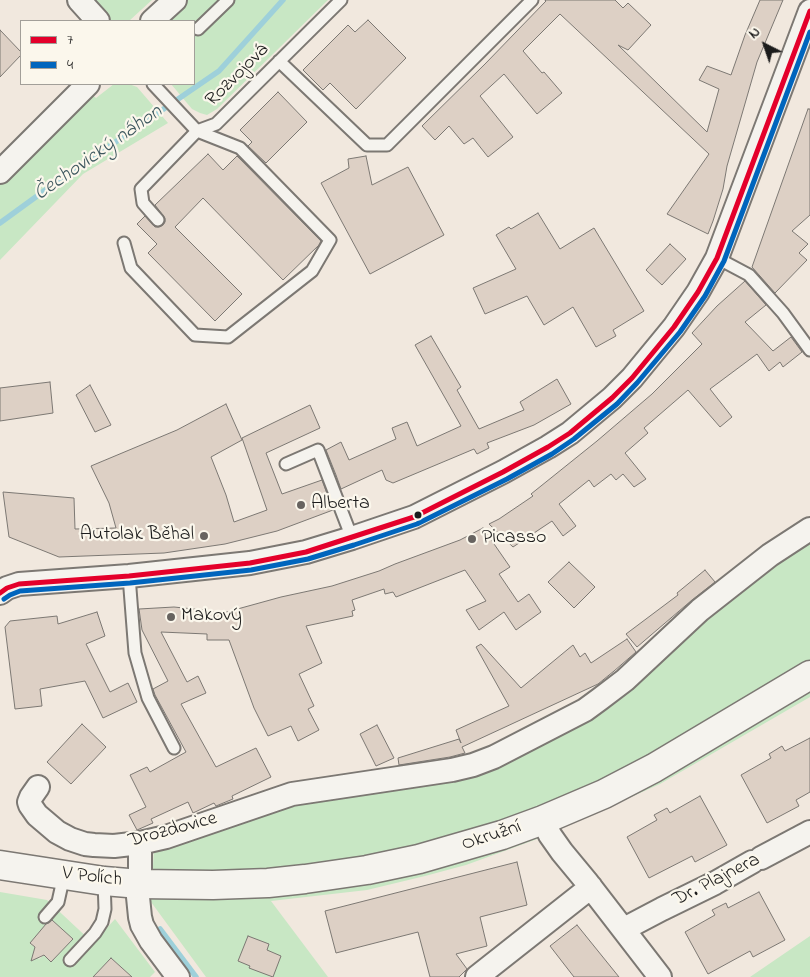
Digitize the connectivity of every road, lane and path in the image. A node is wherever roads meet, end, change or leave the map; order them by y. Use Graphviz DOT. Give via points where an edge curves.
graph roads {
  1 [pos="79,0"];
  2 [pos="175,0"];
  3 [pos="228,0"];
  4 [pos="341,0"];
  5 [pos="532,0"];
  6 [pos="810,10"];
  7 [pos="97,20"];
  8 [pos="153,20"];
  9 [pos="198,29"];
  10 [pos="279,61"];
  11 [pos="87,85"];
  12 [pos="155,86"];
  13 [pos="197,131"];
  14 [pos="0,172"];
  15 [pos="158,220"];
  16 [pos="124,243"];
  17 [pos="717,258"];
  18 [pos="810,350"];
  19 [pos="286,464"];
  20 [pos="810,529"];
  21 [pos="352,538"];
  22 [pos="129,576"];
  23 [pos="2,587"];
  24 [pos="810,675"];
  25 [pos="174,748"];
  26 [pos="38,787"];
  27 [pos="543,820"];
  28 [pos="810,832"];
  29 [pos="140,843"];
  30 [pos="0,865"];
  31 [pos="64,875"];
  32 [pos="104,881"];
  33 [pos="140,884"];
  34 [pos="591,887"];
  35 [pos="45,916"];
  36 [pos="624,929"];
  37 [pos="70,960"];
  38 [pos="178,977"];
  39 [pos="477,977"];
  40 [pos="660,977"];
  1 -- 7 [label="street"];
  2 -- 8 [label="street"];
  3 -- 9 [label="lane"];
  4 -- 10 [label="lane, Rozvojová"];
  5 -- 10 [label="lane" via="387,145 367,145"];
  6 -- 17 [label="street"];
  10 -- 13 [label="lane, Rozvojová" via="216,124"];
  11 -- 14 [label="street"];
  12 -- 13 [label="lane"];
  13 -- 15 [label="lane, Rozvojová" via="141,190 143,203"];
  13 -- 16 [label="lane" via="240,148 330,240 312,271 228,337 195,335 131,268"];
  17 -- 18 [label="lane" via="749,275 784,313"];
  17 -- 21 [label="street" via="669,333 632,378 591,416 548,447 459,495 414,517"];
  19 -- 21 [label="lane" via="318,450"];
  20 -- 29 [label="street, Drozdovice" via="770,555 700,610 625,680 585,710 494,757 452,770 292,794"];
  21 -- 22 [label="street" via="268,560"];
  22 -- 23 [label="street"];
  22 -- 25 [label="lane" via="135,653 148,698"];
  24 -- 27 [label="street, Okružní" via="654,768"];
  26 -- 29 [label="street, Drozdovice" via="29,799 30,805 62,835 94,846"];
  27 -- 33 [label="street, Okružní" via="448,852 337,875 242,884"];
  27 -- 34 [label="street" via="553,840"];
  28 -- 36 [label="street, Dr. Plajnera"];
  29 -- 33 [label="street"];
  30 -- 31 [label="street, V Polích"];
  31 -- 32 [label="street, V Polích"];
  31 -- 35 [label="lane" via="58,902"];
  32 -- 33 [label="street, V Polích"];
  32 -- 37 [label="lane" via="102,922"];
  33 -- 38 [label="street, V Polích" via="142,925"];
  34 -- 36 [label="street"];
  34 -- 39 [label="street"];
  36 -- 40 [label="street"];
}
